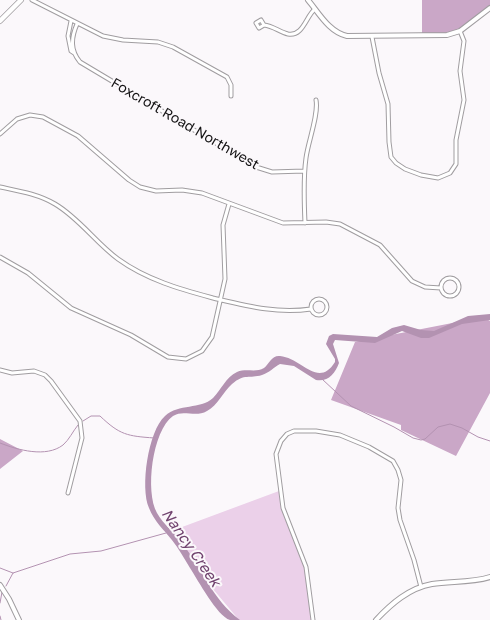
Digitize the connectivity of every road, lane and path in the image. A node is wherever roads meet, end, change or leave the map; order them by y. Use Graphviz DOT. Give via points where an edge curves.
graph roads {
  1 [pos="21,0"];
  2 [pos="32,0"];
  3 [pos="308,0"];
  4 [pos="490,8"];
  5 [pos="315,9"];
  6 [pos="0,21"];
  7 [pos="72,21"];
  8 [pos="77,24"];
  9 [pos="264,25"];
  10 [pos="460,31"];
  11 [pos="372,37"];
  12 [pos="74,53"];
  13 [pos="231,96"];
  14 [pos="316,100"];
  15 [pos="0,134"];
  16 [pos="304,171"];
  17 [pos="0,187"];
  18 [pos="229,204"];
  19 [pos="305,223"];
  20 [pos="0,257"];
  21 [pos="441,288"];
  22 [pos="221,300"];
  23 [pos="311,308"];
  24 [pos="0,370"];
  25 [pos="68,494"];
  26 [pos="490,576"];
  27 [pos="0,585"];
  28 [pos="421,587"];
  29 [pos="19,620"];
  30 [pos="313,620"];
  31 [pos="376,620"];
  1 -- 6 [label="main road"];
  2 -- 7 [label="street"];
  3 -- 5 [label="street"];
  4 -- 10 [label="street"];
  5 -- 9 [label="street" via="295,34 287,34"];
  5 -- 11 [label="street" via="330,28 338,33"];
  7 -- 8 [label="street"];
  7 -- 12 [label="street" via="68,41"];
  8 -- 12 [label="street" via="72,38"];
  8 -- 13 [label="street" via="110,38 158,42 173,47 227,77 231,85"];
  10 -- 11 [label="street" via="443,36"];
  10 -- 11 [label="street" via="464,41 460,71 464,100 456,140 456,164 450,173 438,178 405,169 391,157 388,104"];
  12 -- 16 [label="street, Foxcroft Road Northwest" via="80,62 256,168 272,172"];
  14 -- 16 [label="street" via="317,109 308,142"];
  15 -- 18 [label="street" via="18,118 30,115 43,117 82,139 140,187 156,191 196,192"];
  16 -- 19 [label="street"];
  17 -- 22 [label="street" via="33,194 54,203 111,253 144,275 174,287"];
  18 -- 19 [label="street" via="278,222"];
  18 -- 22 [label="street" via="223,225 226,273"];
  19 -- 21 [label="street" via="332,222 348,226 380,245 403,274 412,281 425,287"];
  20 -- 22 [label="street" via="28,273 71,308 131,335 168,357 177,359 195,356 206,348 212,336"];
  21 -- 21 [label="street" via="443,294 451,296 458,291 455,280 447,279"];
  22 -- 23 [label="street" via="271,311"];
  23 -- 23 [label="street" via="314,313 320,315 327,311 328,305 318,299 312,303"];
  24 -- 25 [label="street" via="12,373 34,371 45,375 79,419 82,438"];
  26 -- 28 [label="street"];
  27 -- 29 [label="street" via="10,599"];
  28 -- 30 [label="street" via="400,520 398,508 401,480 393,461 340,435 294,431 281,441 276,454 283,508 306,567"];
  28 -- 31 [label="street" via="402,596"];
}
